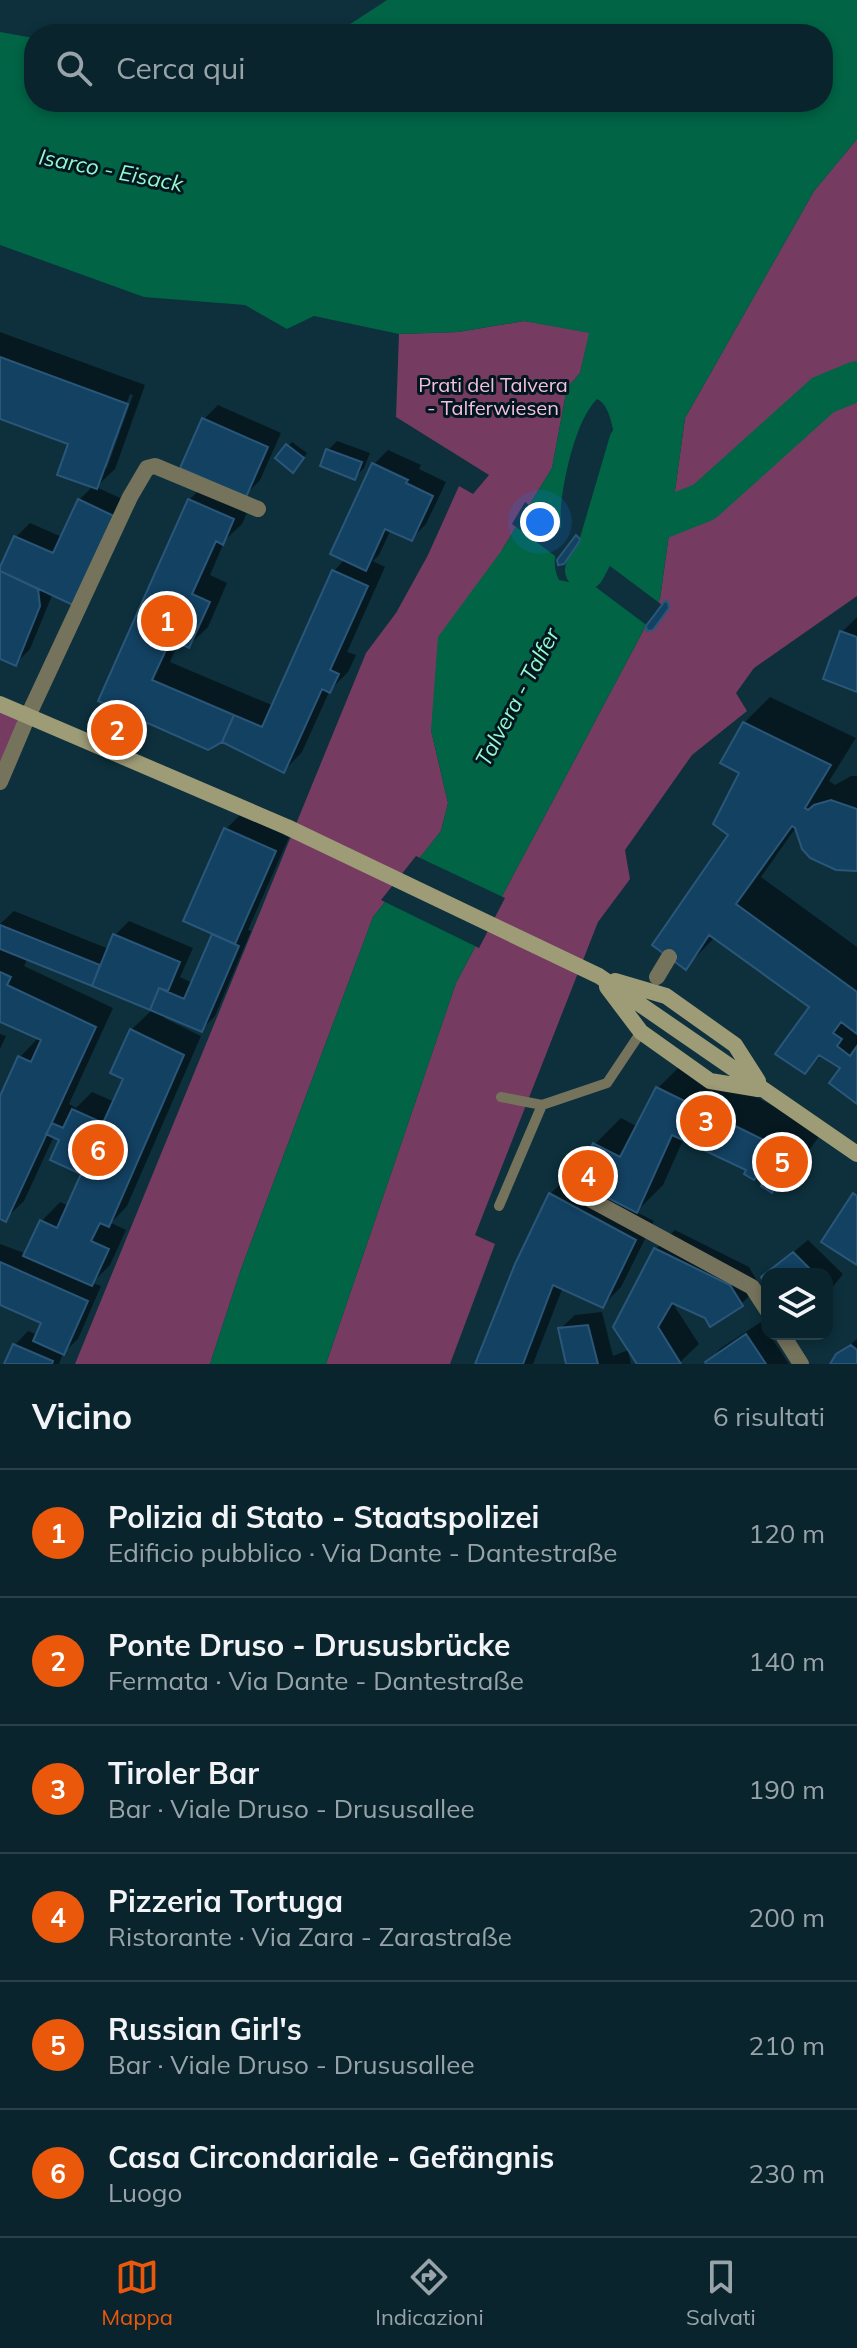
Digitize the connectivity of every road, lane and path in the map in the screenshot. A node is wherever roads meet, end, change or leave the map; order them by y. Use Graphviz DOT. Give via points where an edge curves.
graph roads {
  1 [pos="258,509"];
  2 [pos="0,704"];
  3 [pos="28,716"];
  4 [pos="0,782"];
  5 [pos="669,957"];
  6 [pos="599,976"];
  7 [pos="657,977"];
  8 [pos="641,1032"];
  9 [pos="763,1090"];
  10 [pos="501,1097"];
  11 [pos="542,1105"];
  12 [pos="857,1154"];
  13 [pos="584,1196"];
  14 [pos="499,1206"];
  15 [pos="761,1301"];
  16 [pos="786,1340"];
  17 [pos="801,1364"];
  1 -- 3 [label="street" via="155,466 147,468"];
  2 -- 3 [label="main road"];
  3 -- 4 [label="street"];
  3 -- 6 [label="main road" via="287,827"];
  5 -- 7 [label="street"];
  6 -- 8 [label="main road"];
  6 -- 9 [label="main road"];
  8 -- 9 [label="main road" via="710,1081"];
  8 -- 11 [label="lane" via="607,1083"];
  9 -- 12 [label="main road"];
  10 -- 11 [label="lane"];
  11 -- 14 [label="lane"];
  13 -- 15 [label="street" via="752,1287"];
  16 -- 17 [label="street"];
}
